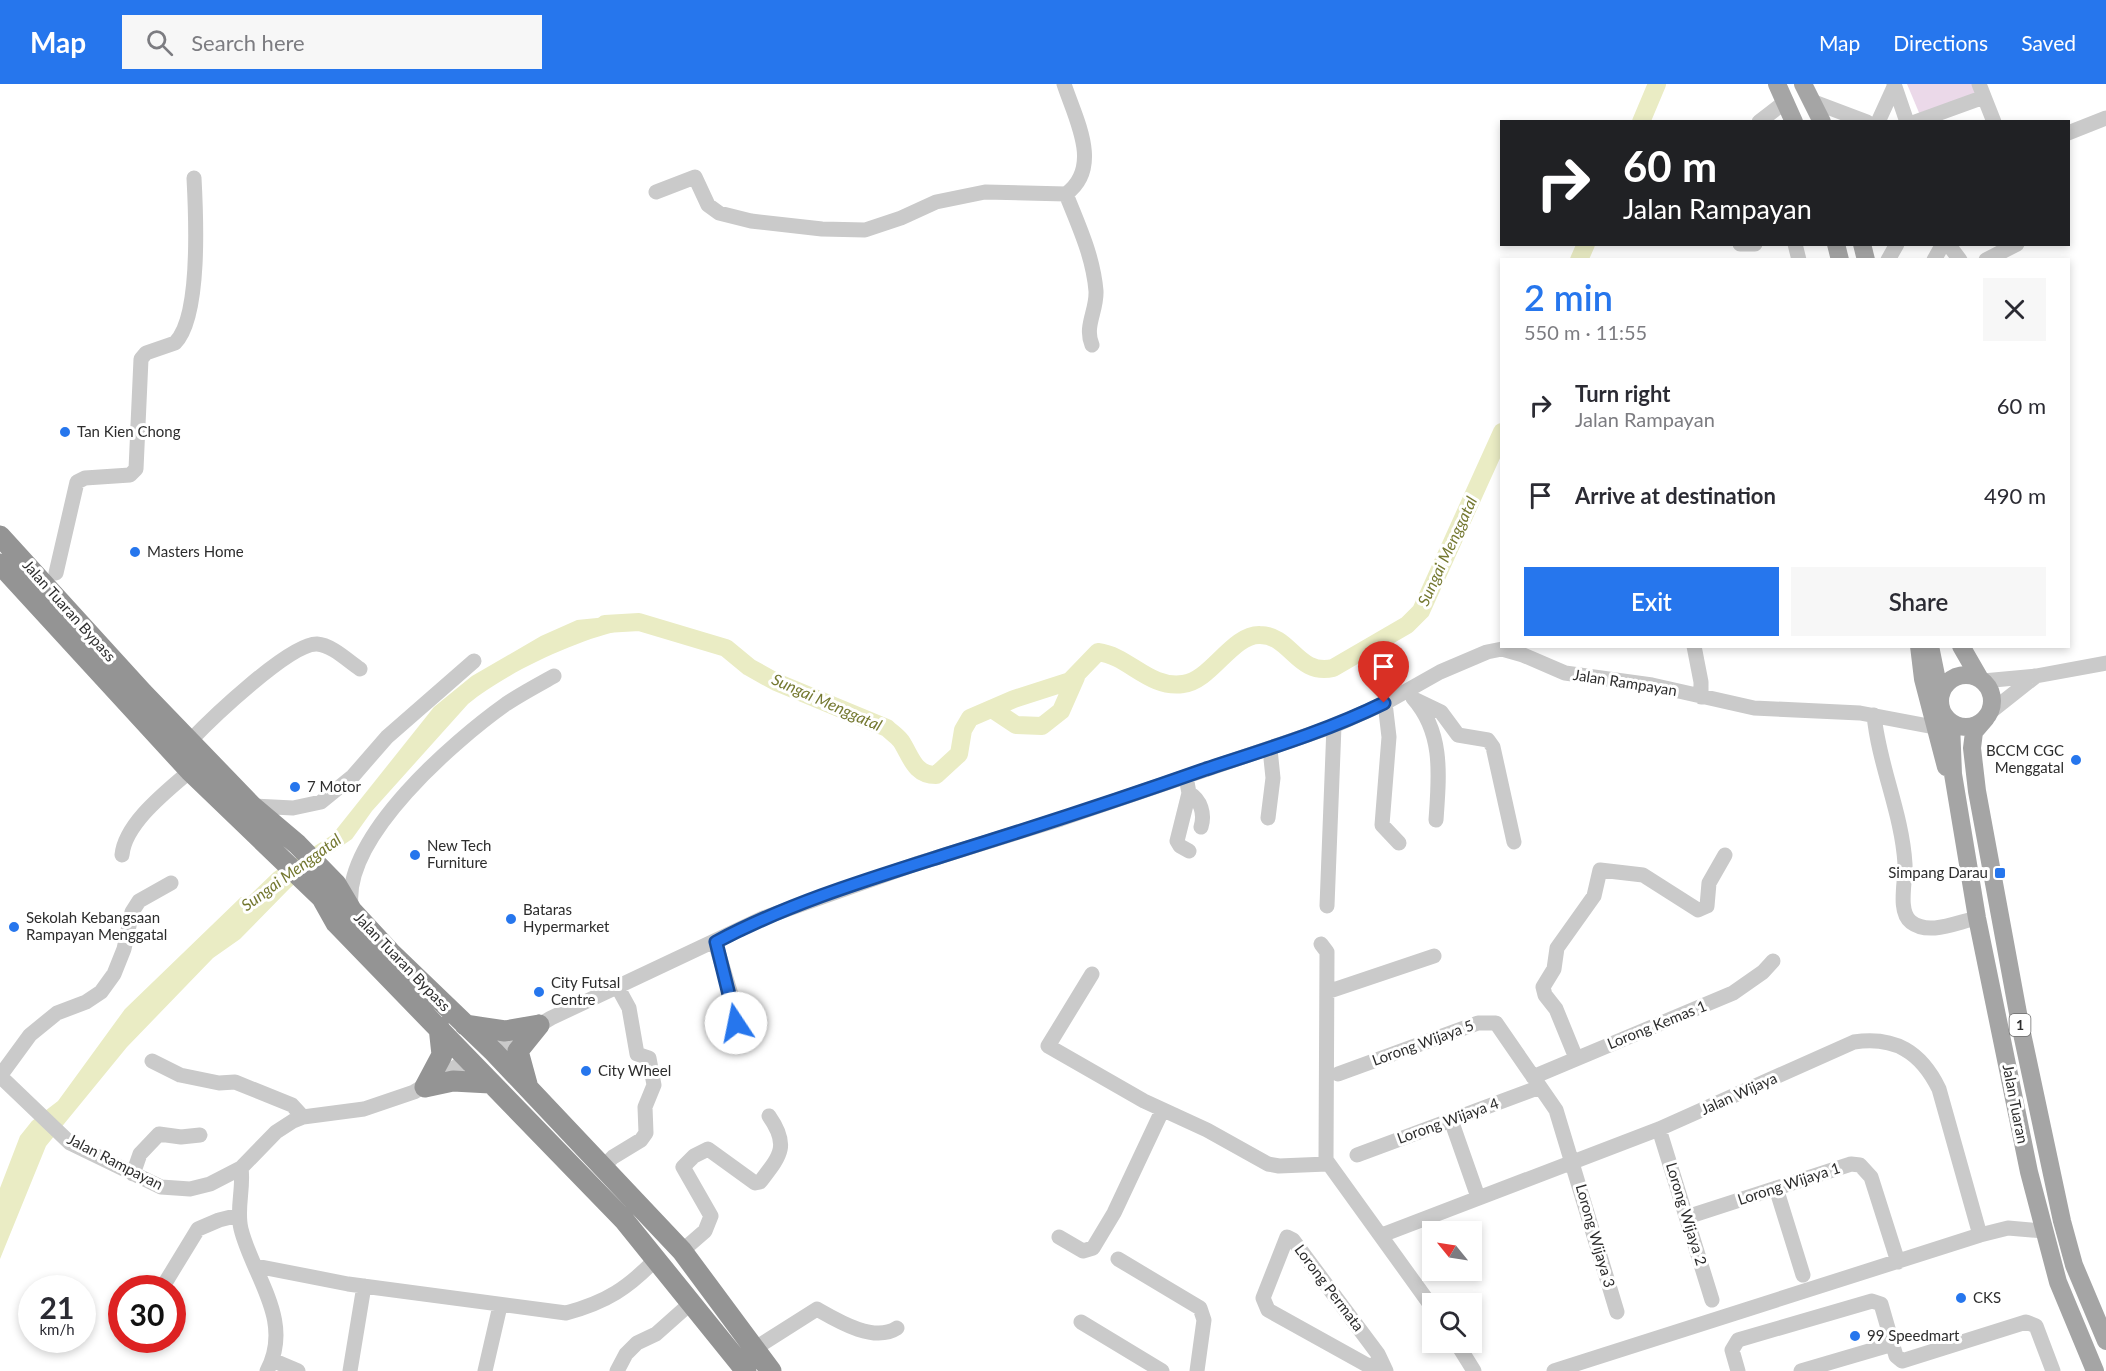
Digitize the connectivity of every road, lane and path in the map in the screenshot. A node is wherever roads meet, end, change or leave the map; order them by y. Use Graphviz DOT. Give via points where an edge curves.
graph roads {
  1 [pos="1064,84"];
  2 [pos="1778,84"];
  3 [pos="1803,84"];
  4 [pos="1894,86"];
  5 [pos="1982,90"];
  6 [pos="1786,101"];
  7 [pos="1814,102"];
  8 [pos="2106,118"];
  9 [pos="1762,120"];
  10 [pos="1793,120"];
  11 [pos="1821,120"];
  12 [pos="1854,120"];
  13 [pos="1879,120"];
  14 [pos="1906,120"];
  15 [pos="1919,120"];
  16 [pos="1993,120"];
  17 [pos="2070,132"];
  18 [pos="194,178"];
  19 [pos="656,192"];
  20 [pos="1066,194"];
  21 [pos="2013,246"];
  22 [pos="1990,258"];
  23 [pos="1092,345"];
  24 [pos="0,536"];
  25 [pos="0,564"];
  26 [pos="57,581"];
  27 [pos="51,619"];
  28 [pos="1694,648"];
  29 [pos="1920,648"];
  30 [pos="1930,648"];
  31 [pos="1962,648"];
  32 [pos="474,661"];
  33 [pos="2106,663"];
  34 [pos="360,669"];
  35 [pos="554,676"];
  36 [pos="2036,676"];
  37 [pos="1982,680"];
  38 [pos="1411,696"];
  39 [pos="1701,697"];
  40 [pos="1934,698"];
  41 [pos="1384,703"];
  42 [pos="1874,715"];
  43 [pos="1988,715"];
  44 [pos="1904,719"];
  45 [pos="1942,725"];
  46 [pos="1334,726"];
  47 [pos="190,741"];
  48 [pos="1270,749"];
  49 [pos="190,771"];
  50 [pos="1186,777"];
  51 [pos="1189,793"];
  52 [pos="252,806"];
  53 [pos="1268,818"];
  54 [pos="1436,820"];
  55 [pos="1201,827"];
  56 [pos="1514,842"];
  57 [pos="1400,843"];
  58 [pos="1189,850"];
  59 [pos="290,851"];
  60 [pos="122,855"];
  61 [pos="1725,855"];
  62 [pos="171,884"];
  63 [pos="329,891"];
  64 [pos="1327,906"];
  65 [pos="352,911"];
  66 [pos="1977,918"];
  67 [pos="716,942"];
  68 [pos="1321,944"];
  69 [pos="1434,956"];
  70 [pos="1773,961"];
  71 [pos="1092,974"];
  72 [pos="617,986"];
  73 [pos="1327,992"];
  74 [pos="464,1025"];
  75 [pos="539,1025"];
  76 [pos="439,1027"];
  77 [pos="740,1044"];
  78 [pos="494,1053"];
  79 [pos="1576,1058"];
  80 [pos="469,1059"];
  81 [pos="152,1061"];
  82 [pos="1338,1074"];
  83 [pos="0,1076"];
  84 [pos="1537,1082"];
  85 [pos="490,1083"];
  86 [pos="425,1087"];
  87 [pos="529,1091"];
  88 [pos="1162,1111"];
  89 [pos="769,1116"];
  90 [pos="303,1117"];
  91 [pos="1451,1120"];
  92 [pos="1659,1128"];
  93 [pos="200,1135"];
  94 [pos="1357,1155"];
  95 [pos="1572,1160"];
  96 [pos="1327,1164"];
  97 [pos="241,1168"];
  98 [pos="602,1168"];
  99 [pos="133,1174"];
  100 [pos="1776,1188"];
  101 [pos="1478,1197"];
  102 [pos="2038,1208"];
  103 [pos="239,1215"];
  104 [pos="1687,1217"];
  105 [pos="2008,1228"];
  106 [pos="2044,1231"];
  107 [pos="1382,1235"];
  108 [pos="1980,1235"];
  109 [pos="1059,1237"];
  110 [pos="682,1251"];
  111 [pos="657,1258"];
  112 [pos="1118,1259"];
  113 [pos="1898,1262"];
  114 [pos="255,1266"];
  115 [pos="170,1275"];
  116 [pos="1803,1275"];
  117 [pos="364,1286"];
  118 [pos="1422,1293"];
  119 [pos="1712,1300"];
  120 [pos="1777,1300"];
  121 [pos="692,1302"];
  122 [pos="500,1306"];
  123 [pos="1617,1312"];
  124 [pos="1080,1322"];
  125 [pos="1786,1326"];
  126 [pos="897,1328"];
  127 [pos="2106,1341"];
  128 [pos="1893,1344"];
  129 [pos="754,1348"];
  130 [pos="1463,1353"];
  131 [pos="270,1366"];
  132 [pos="1903,1366"];
  133 [pos="1384,1369"];
  134 [pos="298,1371"];
  135 [pos="350,1371"];
  136 [pos="485,1371"];
  137 [pos="616,1371"];
  138 [pos="746,1371"];
  139 [pos="771,1371"];
  140 [pos="1162,1371"];
  141 [pos="1197,1371"];
  142 [pos="1474,1371"];
  143 [pos="1554,1371"];
  144 [pos="1738,1371"];
  145 [pos="1801,1371"];
  146 [pos="2053,1371"];
  147 [pos="2095,1371"];
  1 -- 20 [label="street" via="1085,148 1082,176"];
  2 -- 6 [label="main road"];
  3 -- 7 [label="main road"];
  4 -- 13 [label="street"];
  4 -- 14 [label="street"];
  5 -- 15 [label="street"];
  5 -- 16 [label="street"];
  6 -- 9 [label="street"];
  6 -- 10 [label="main road"];
  7 -- 11 [label="main road"];
  7 -- 12 [label="street" via="1844,112"];
  8 -- 17 [label="street"];
  18 -- 26 [label="street" via="197,241 185,324 175,343 146,353 141,359 136,469 130,475 77,482"];
  19 -- 20 [label="street" via="695,177 708,205 719,213 822,230 865,230 936,202 985,192"];
  20 -- 23 [label="street" via="1092,258 1096,306 1089,326"];
  21 -- 22 [label="street"];
  24 -- 26 [label="highway, Jalan Tuaran Bypass"];
  25 -- 27 [label="highway, Jalan Tuaran Bypass"];
  26 -- 27 [label="highway" via="46,602"];
  26 -- 47 [label="highway, Jalan Tuaran Bypass"];
  27 -- 49 [label="highway, Jalan Tuaran Bypass"];
  28 -- 39 [label="street"];
  29 -- 40 [label="main road"];
  30 -- 40 [label="main road"];
  31 -- 37 [label="main road"];
  32 -- 52 [label="street" via="321,801 293,808"];
  33 -- 36 [label="street"];
  34 -- 47 [label="street" via="320,644 309,645 254,682"];
  35 -- 65 [label="street" via="507,704 462,739 396,806 365,846 355,867 349,888"];
  36 -- 37 [label="street"];
  36 -- 43 [label="street"];
  37 -- 40 [label="main road" via="1969,675 1956,677"];
  37 -- 43 [label="main road" via="1991,696"];
  38 -- 39 [label="street, Jalan Rampayan" via="1458,663 1502,649 1564,673 1652,685"];
  38 -- 41 [label="street, Jalan Rampayan"];
  38 -- 54 [label="street" via="1439,750"];
  38 -- 56 [label="street" via="1441,712 1458,735 1488,740 1493,747"];
  39 -- 42 [label="street, Jalan Rampayan" via="1754,708"];
  40 -- 44 [label="street"];
  40 -- 45 [label="main road" via="1941,710"];
  41 -- 46 [label="street, Jalan Rampayan"];
  41 -- 57 [label="street" via="1389,737 1382,825"];
  42 -- 44 [label="street, Jalan Rampayan"];
  42 -- 66 [label="street" via="1876,737 1899,818 1905,866 1904,913 1908,921 1923,928"];
  43 -- 45 [label="main road" via="1969,727"];
  43 -- 127 [label="main road, Jalan Tuaran / 1" via="1974,732 1987,849 2062,1221 2074,1265"];
  44 -- 45 [label="street, Jalan Rampayan"];
  45 -- 66 [label="main road, Jalan Tuaran / 1"];
  46 -- 48 [label="street, Jalan Rampayan"];
  46 -- 64 [label="street"];
  47 -- 52 [label="highway, Jalan Tuaran Bypass"];
  48 -- 50 [label="street, Jalan Rampayan"];
  48 -- 53 [label="street" via="1273,778"];
  49 -- 59 [label="highway, Jalan Tuaran Bypass"];
  49 -- 60 [label="street" via="148,808"];
  50 -- 51 [label="street"];
  50 -- 67 [label="street, Jalan Rampayan" via="810,900"];
  51 -- 55 [label="street" via="1203,813"];
  51 -- 58 [label="street" via="1177,842"];
  52 -- 59 [label="highway, Jalan Tuaran Bypass"];
  59 -- 63 [label="highway, Jalan Tuaran Bypass"];
  61 -- 79 [label="street" via="1709,883 1707,906 1698,910 1643,874 1600,870 1594,896 1557,948 1554,969 1543,987"];
  62 -- 83 [label="street" via="139,901 132,912 114,974 101,992 57,1012 30,1035"];
  63 -- 65 [label="highway, Jalan Tuaran Bypass"];
  63 -- 76 [label="highway, Jalan Tuaran Bypass" via="336,922"];
  65 -- 74 [label="highway, Jalan Tuaran Bypass"];
  66 -- 102 [label="main road, Jalan Tuaran / 1"];
  67 -- 72 [label="street, Jalan Rampayan"];
  67 -- 77 [label="street"];
  68 -- 73 [label="street" via="1327,952"];
  69 -- 73 [label="street"];
  70 -- 79 [label="street, Lorong Kemas 1" via="1733,993"];
  71 -- 88 [label="street" via="1048,1046"];
  72 -- 75 [label="street, Jalan Rampayan"];
  72 -- 98 [label="street" via="630,1008 637,1054 649,1058 654,1084 645,1107 646,1133"];
  73 -- 96 [label="street"];
  74 -- 75 [label="highway" via="505,1031"];
  74 -- 78 [label="highway, Jalan Tuaran Bypass"];
  75 -- 78 [label="street, Jalan Rampayan"];
  75 -- 87 [label="highway" via="518,1051"];
  76 -- 80 [label="highway, Jalan Tuaran Bypass"];
  76 -- 86 [label="highway" via="442,1055"];
  78 -- 87 [label="highway, Jalan Tuaran Bypass"];
  78 -- 111 [label="highway" via="500,1079 648,1236"];
  79 -- 84 [label="street, Lorong Kemas 1"];
  80 -- 85 [label="highway, Jalan Tuaran Bypass"];
  80 -- 86 [label="street, Jalan Rampayan"];
  81 -- 90 [label="street" via="180,1075 219,1083 235,1082 292,1105"];
  82 -- 84 [label="street, Lorong Wijaya 5" via="1490,1021 1508,1038"];
  83 -- 99 [label="street, Jalan Rampayan" via="70,1143"];
  84 -- 91 [label="street, Lorong Wijaya 4"];
  84 -- 95 [label="street, Lorong Wijaya 5" via="1556,1110"];
  85 -- 86 [label="highway" via="453,1080"];
  85 -- 111 [label="highway, Jalan Tuaran Bypass"];
  86 -- 90 [label="street, Jalan Rampayan" via="364,1109"];
  87 -- 98 [label="highway, Jalan Tuaran Bypass"];
  88 -- 96 [label="street" via="1207,1130 1268,1164"];
  88 -- 109 [label="street" via="1093,1248 1083,1251"];
  89 -- 110 [label="street" via="780,1132 782,1148 760,1182 755,1183 708,1149 683,1167 711,1216 705,1231"];
  90 -- 97 [label="street, Jalan Rampayan" via="276,1132"];
  91 -- 94 [label="street, Lorong Wijaya 4"];
  91 -- 101 [label="street"];
  92 -- 95 [label="street, Jalan Wijaya"];
  92 -- 104 [label="street, Lorong Wijaya 2"];
  92 -- 108 [label="street, Jalan Wijaya" via="1854,1042 1890,1043 1924,1062 1939,1089"];
  93 -- 99 [label="street" via="159,1134 136,1161"];
  95 -- 101 [label="street, Jalan Wijaya"];
  95 -- 123 [label="street, Lorong Wijaya 3"];
  96 -- 107 [label="street"];
  97 -- 99 [label="street, Jalan Rampayan" via="190,1189 161,1187"];
  97 -- 103 [label="street"];
  98 -- 110 [label="highway, Jalan Tuaran Bypass"];
  100 -- 104 [label="street, Lorong Wijaya 1"];
  100 -- 113 [label="street, Lorong Wijaya 1" via="1851,1164 1860,1165 1870,1177"];
  100 -- 116 [label="street"];
  101 -- 107 [label="street, Jalan Wijaya"];
  102 -- 105 [label="street"];
  102 -- 106 [label="main road, Jalan Tuaran / 1"];
  103 -- 114 [label="street"];
  103 -- 115 [label="street" via="198,1229"];
  104 -- 119 [label="street, Lorong Wijaya 2"];
  105 -- 106 [label="street"];
  105 -- 108 [label="street"];
  106 -- 147 [label="main road, Jalan Tuaran / 1" via="2058,1282"];
  107 -- 118 [label="street"];
  108 -- 113 [label="street"];
  110 -- 129 [label="highway, Jalan Tuaran Bypass"];
  111 -- 121 [label="highway, Jalan Tuaran Bypass"];
  111 -- 122 [label="street" via="625,1289 597,1305 566,1313"];
  112 -- 141 [label="street" via="1200,1308 1204,1320"];
  113 -- 120 [label="street"];
  114 -- 117 [label="street"];
  114 -- 131 [label="street" via="273,1307 276,1336"];
  117 -- 122 [label="street"];
  117 -- 135 [label="street"];
  120 -- 125 [label="street"];
  120 -- 143 [label="street"];
  121 -- 137 [label="street" via="656,1334 636,1342"];
  121 -- 138 [label="highway, Jalan Tuaran Bypass"];
  122 -- 136 [label="street"];
  124 -- 140 [label="street"];
  125 -- 128 [label="street" via="1877,1302 1881,1304"];
  125 -- 144 [label="street" via="1738,1340 1732,1350"];
  126 -- 129 [label="street" via="877,1334 837,1321 817,1309"];
  128 -- 132 [label="street"];
  128 -- 145 [label="street"];
  129 -- 139 [label="highway, Jalan Tuaran Bypass"];
  130 -- 142 [label="street"];
  131 -- 134 [label="street"];
  132 -- 146 [label="street" via="2026,1322 2036,1326"];
  133 -- 133 [label="street, Lorong Permata" via="1372,1345 1287,1237 1263,1298 1268,1310 1367,1365"];
}
